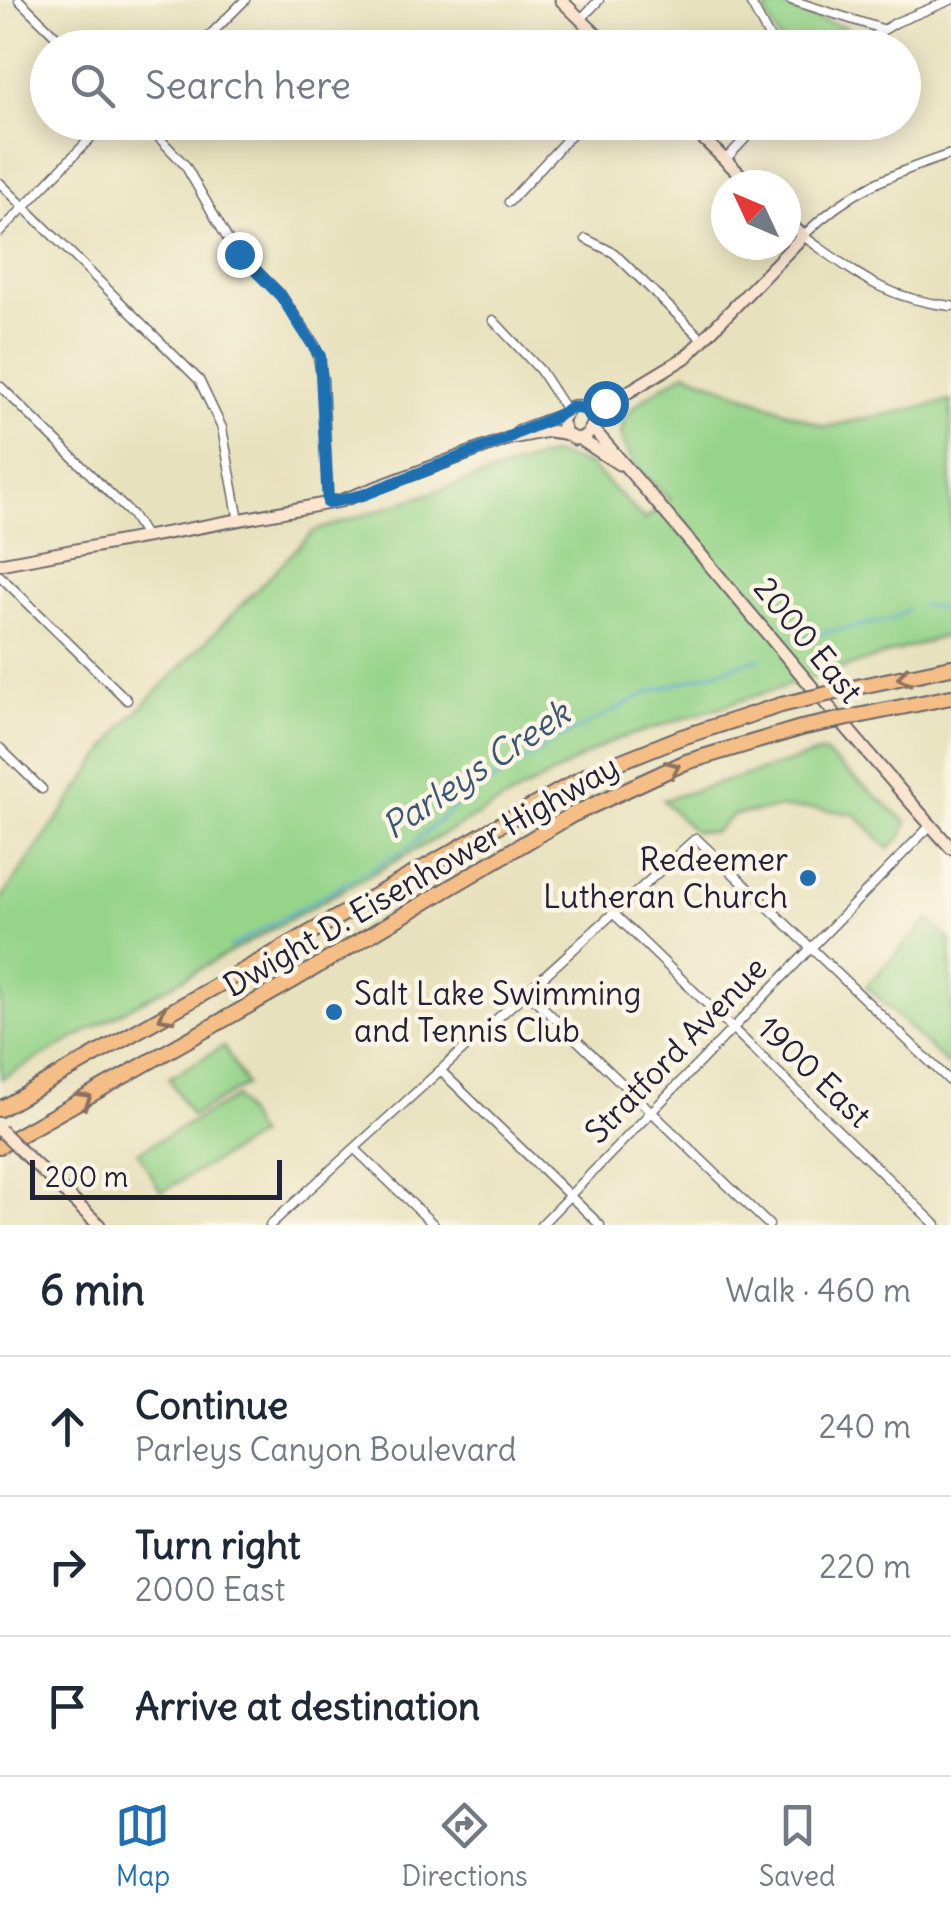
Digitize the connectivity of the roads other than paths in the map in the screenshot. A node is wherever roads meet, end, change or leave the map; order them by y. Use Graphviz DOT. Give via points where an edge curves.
graph roads {
  1 [pos="19,0"];
  2 [pos="561,0"];
  3 [pos="599,0"];
  4 [pos="750,0"];
  5 [pos="791,0"];
  6 [pos="946,1"];
  7 [pos="239,2"];
  8 [pos="581,19"];
  9 [pos="50,30"];
  10 [pos="213,30"];
  11 [pos="592,30"];
  12 [pos="766,30"];
  13 [pos="883,30"];
  14 [pos="89,140"];
  15 [pos="161,140"];
  16 [pos="566,140"];
  17 [pos="704,140"];
  18 [pos="743,140"];
  19 [pos="951,154"];
  20 [pos="724,160"];
  21 [pos="734,170"];
  22 [pos="0,183"];
  23 [pos="509,202"];
  24 [pos="24,207"];
  25 [pos="0,232"];
  26 [pos="803,236"];
  27 [pos="586,239"];
  28 [pos="951,306"];
  29 [pos="493,320"];
  30 [pos="699,345"];
  31 [pos="0,386"];
  32 [pos="625,394"];
  33 [pos="587,409"];
  34 [pos="564,412"];
  35 [pos="593,426"];
  36 [pos="564,433"];
  37 [pos="506,439"];
  38 [pos="580,439"];
  39 [pos="623,466"];
  40 [pos="328,503"];
  41 [pos="239,520"];
  42 [pos="146,538"];
  43 [pos="0,564"];
  44 [pos="0,576"];
  45 [pos="951,667"];
  46 [pos="951,697"];
  47 [pos="127,700"];
  48 [pos="0,748"];
  49 [pos="42,789"];
  50 [pos="931,826"];
  51 [pos="951,848"];
  52 [pos="614,914"];
  53 [pos="810,947"];
  54 [pos="527,992"];
  55 [pos="732,1028"];
  56 [pos="441,1071"];
  57 [pos="951,1082"];
  58 [pos="0,1109"];
  59 [pos="652,1113"];
  60 [pos="0,1130"];
  61 [pos="0,1146"];
  62 [pos="355,1148"];
  63 [pos="570,1196"];
  64 [pos="99,1225"];
  65 [pos="270,1225"];
  66 [pos="434,1225"];
  67 [pos="541,1225"];
  68 [pos="600,1225"];
  69 [pos="768,1225"];
  70 [pos="936,1225"];
  1 -- 9 [label="street"];
  2 -- 8 [label="street"];
  3 -- 8 [label="street"];
  4 -- 12 [label="street"];
  5 -- 13 [label="street"];
  6 -- 13 [label="street"];
  7 -- 10 [label="street"];
  8 -- 11 [label="street"];
  14 -- 24 [label="street"];
  15 -- 40 [label="street" via="185,165 230,245 281,296 315,345 323,379"];
  16 -- 23 [label="street"];
  17 -- 20 [label="street"];
  18 -- 20 [label="street"];
  19 -- 26 [label="street" via="870,184"];
  20 -- 21 [label="street"];
  22 -- 24 [label="street"];
  24 -- 25 [label="street"];
  24 -- 41 [label="street" via="199,380 222,428"];
  26 -- 28 [label="street" via="881,288"];
  26 -- 30 [label="street"];
  27 -- 30 [label="street" via="614,253"];
  29 -- 34 [label="street" via="540,370"];
  30 -- 32 [label="street"];
  31 -- 42 [label="street" via="132,514"];
  32 -- 33 [label="street"];
  32 -- 35 [label="street"];
  33 -- 34 [label="street"];
  33 -- 35 [label="street"];
  34 -- 36 [label="street"];
  34 -- 37 [label="street"];
  35 -- 38 [label="street"];
  35 -- 39 [label="street, 2000 East"];
  36 -- 37 [label="street"];
  36 -- 38 [label="street"];
  37 -- 40 [label="street"];
  38 -- 39 [label="street, 2000 East"];
  39 -- 50 [label="street, 2000 East"];
  40 -- 41 [label="street"];
  41 -- 42 [label="street"];
  42 -- 43 [label="street"];
  44 -- 47 [label="street"];
  45 -- 58 [label="highway, Dwight D. Eisenhower Highway, one-way, bridge" via="781,706 590,774"];
  61 -- 46 [label="highway, Dwight D. Eisenhower Highway, one-way, bridge" via="572,816 686,762 802,728"];
  48 -- 49 [label="street"];
  50 -- 51 [label="street, 2000 East"];
  50 -- 53 [label="street, Stratford Avenue"];
  52 -- 53 [label="street" via="696,838"];
  52 -- 54 [label="street"];
  52 -- 55 [label="street, 1900 East"];
  53 -- 55 [label="street, Stratford Avenue"];
  53 -- 57 [label="street"];
  54 -- 56 [label="street"];
  54 -- 59 [label="street"];
  55 -- 59 [label="street, Stratford Avenue"];
  55 -- 70 [label="street, 1900 East"];
  56 -- 62 [label="street"];
  56 -- 63 [label="street"];
  59 -- 63 [label="street, Stratford Avenue"];
  59 -- 69 [label="street"];
  60 -- 64 [label="street, bridge"];
  62 -- 65 [label="street"];
  62 -- 66 [label="street"];
  63 -- 67 [label="street, Stratford Avenue"];
  63 -- 68 [label="street"];
}
